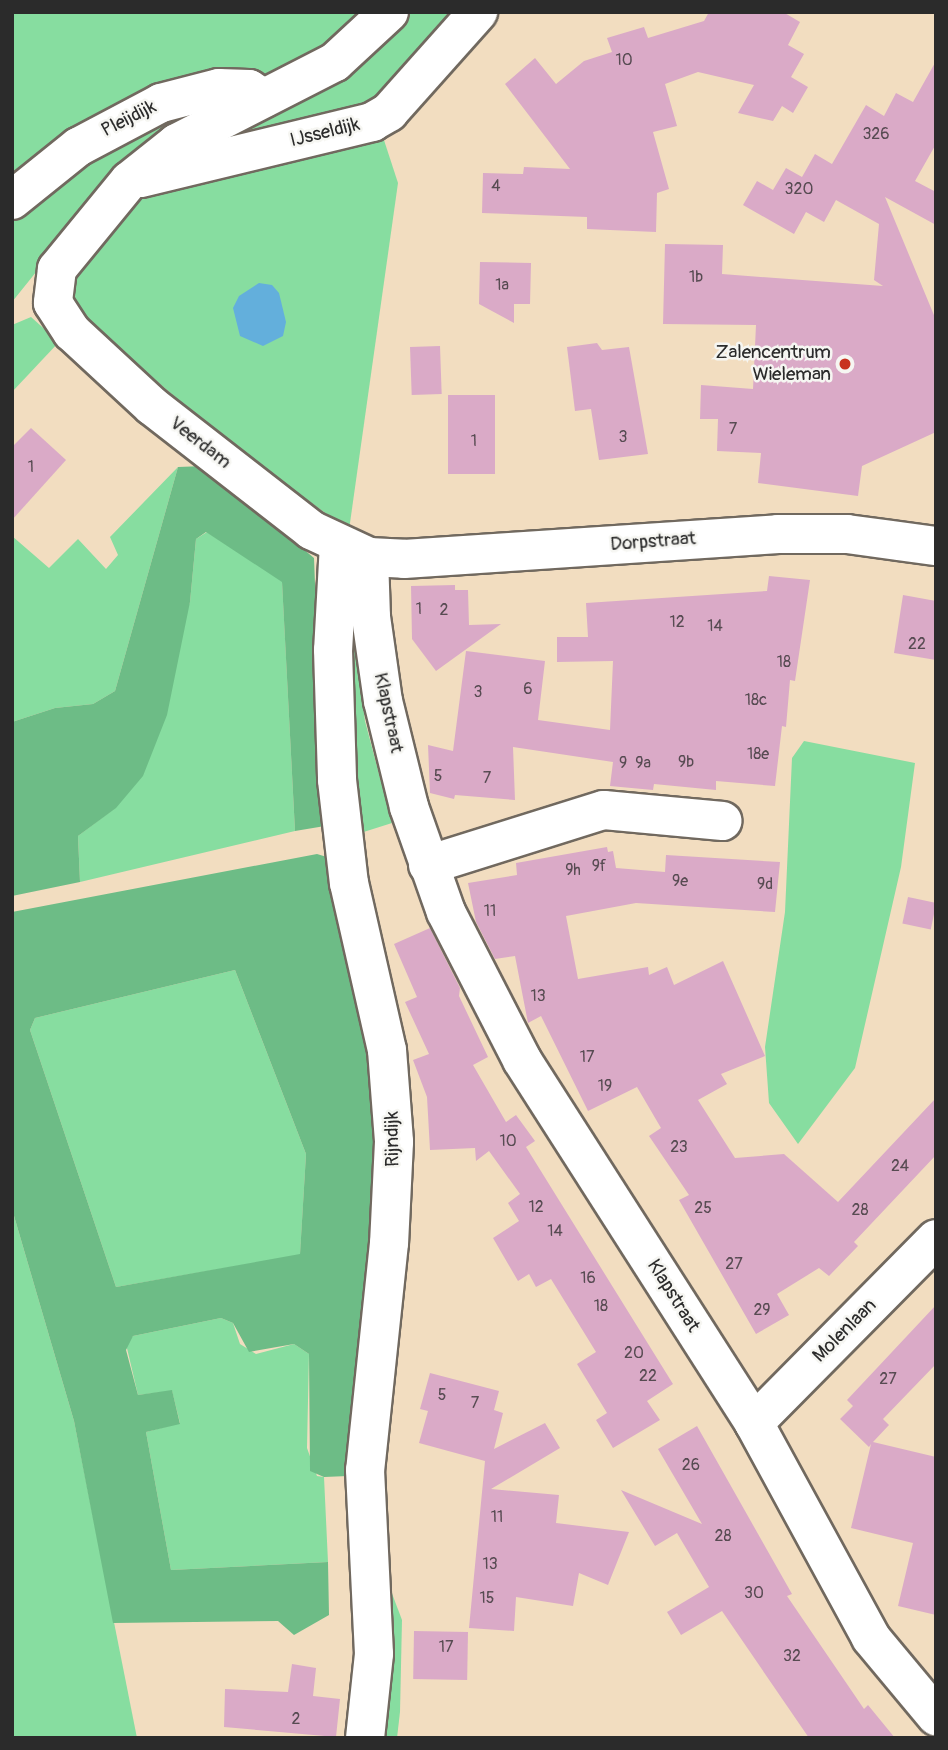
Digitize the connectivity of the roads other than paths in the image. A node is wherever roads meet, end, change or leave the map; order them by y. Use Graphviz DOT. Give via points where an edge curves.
graph roads {
  1 [pos="389,12"];
  2 [pos="478,12"];
  3 [pos="262,98"];
  4 [pos="129,181"];
  5 [pos="12,200"];
  6 [pos="936,546"];
  7 [pos="354,550"];
  8 [pos="722,821"];
  9 [pos="428,865"];
  10 [pos="936,1239"];
  11 [pos="754,1423"];
  12 [pos="936,1716"];
  13 [pos="365,1738"];
  1 -- 3 [label="street" via="335,61"];
  2 -- 4 [label="street, IJsseldijk" via="389,112 372,122"];
  3 -- 4 [label="street" via="177,143"];
  3 -- 5 [label="street, Pleijdijk" via="249,89 219,88 162,103 78,147"];
  4 -- 7 [label="street, Veerdam" via="64,257 57,269 53,303 72,332 152,406 311,530"];
  6 -- 7 [label="street, Dorpstraat" via="847,534 778,534 404,559"];
  7 -- 9 [label="street, Klapstraat" via="371,617 383,701"];
  7 -- 13 [label="street, Rijndijk" via="333,650 338,792 349,883 387,1050 394,1142 389,1243 365,1470 374,1654"];
  8 -- 9 [label="street" via="604,810"];
  9 -- 11 [label="street, Klapstraat" via="446,912 522,1060"];
  10 -- 11 [label="street, Molenlaan"];
  11 -- 12 [label="street, Klapstraat" via="871,1638"];
}
